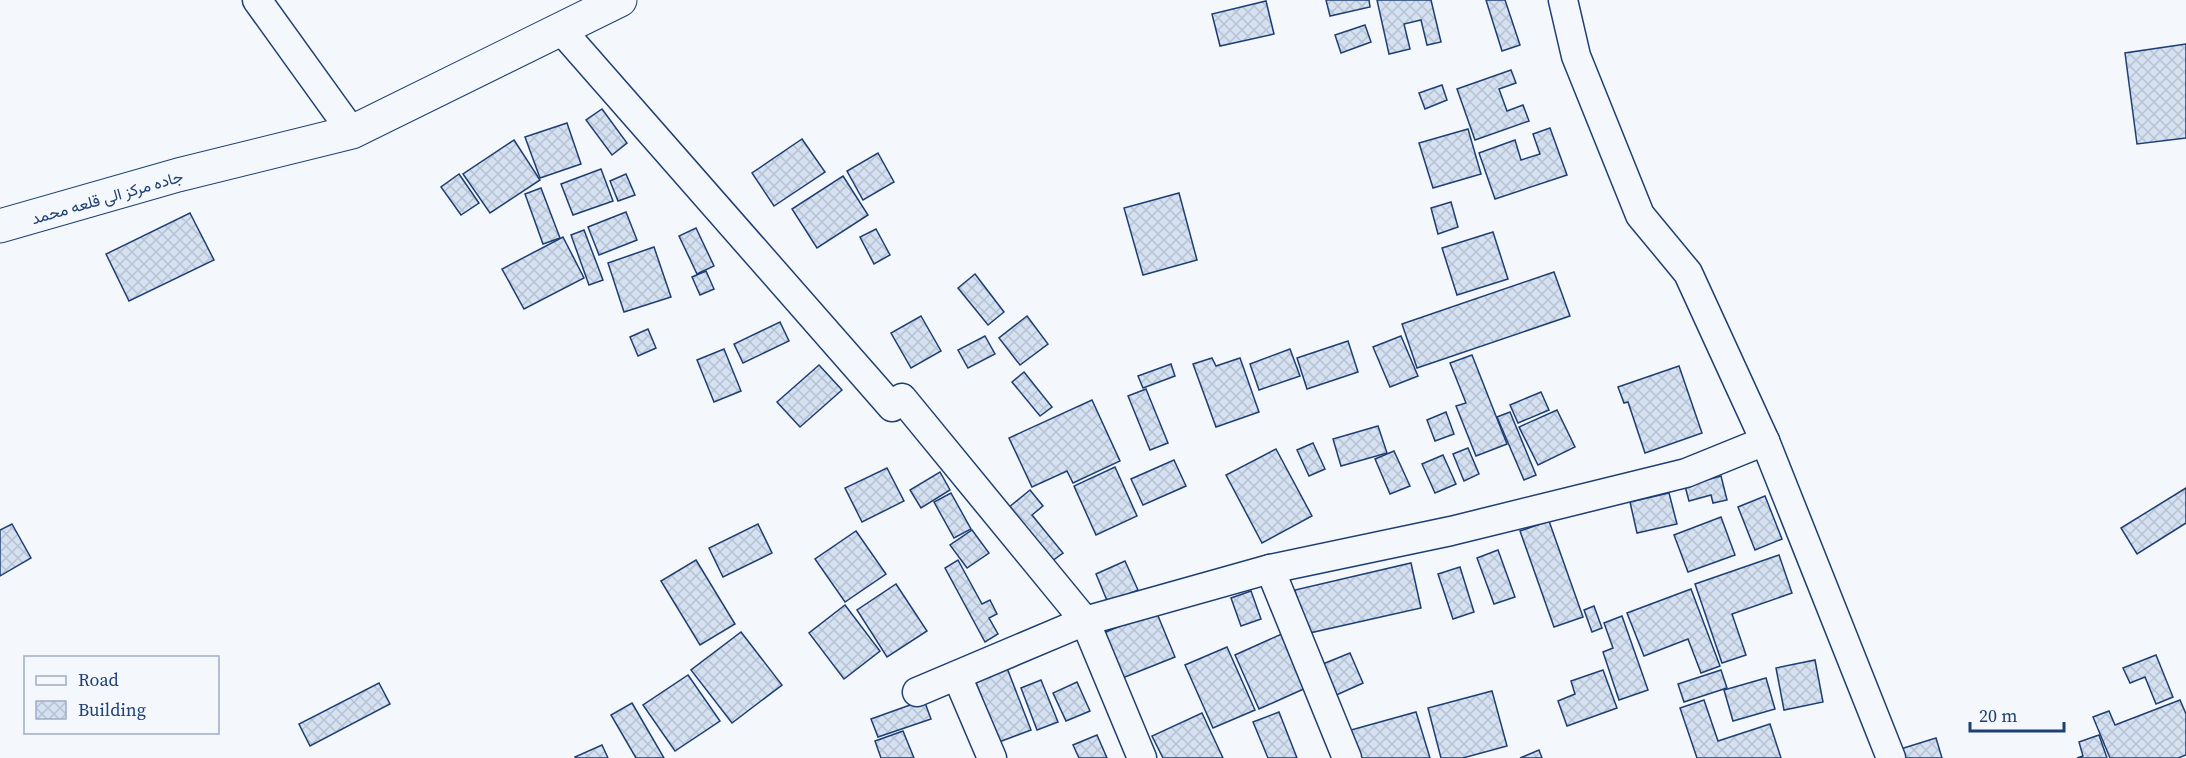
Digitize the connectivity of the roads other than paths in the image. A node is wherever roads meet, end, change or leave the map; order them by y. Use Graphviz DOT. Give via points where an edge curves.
graph roads {
  1 [pos="257,0"];
  2 [pos="620,0"];
  3 [pos="1563,0"];
  4 [pos="573,23"];
  5 [pos="352,132"];
  6 [pos="0,226"];
  7 [pos="1765,441"];
  8 [pos="1270,569"];
  9 [pos="1085,621"];
  10 [pos="957,676"];
  11 [pos="916,692"];
  12 [pos="992,758"];
  13 [pos="1142,758"];
  14 [pos="1347,758"];
  15 [pos="1891,758"];
  1 -- 5 [label="street"];
  2 -- 4 [label="street, جاده مرکز الی قلعه محمد"];
  3 -- 7 [label="street" via="1576,56 1640,215 1688,273"];
  4 -- 5 [label="street, جاده مرکز الی قلعه محمد"];
  4 -- 9 [label="street" via="563,32 892,406 902,398"];
  5 -- 6 [label="street, جاده مرکز الی قلعه محمد"];
  7 -- 8 [label="street" via="1686,473 1451,531"];
  7 -- 15 [label="street"];
  8 -- 9 [label="street"];
  8 -- 14 [label="street"];
  9 -- 10 [label="street"];
  9 -- 13 [label="street"];
  10 -- 11 [label="street"];
  10 -- 12 [label="street"];
}
